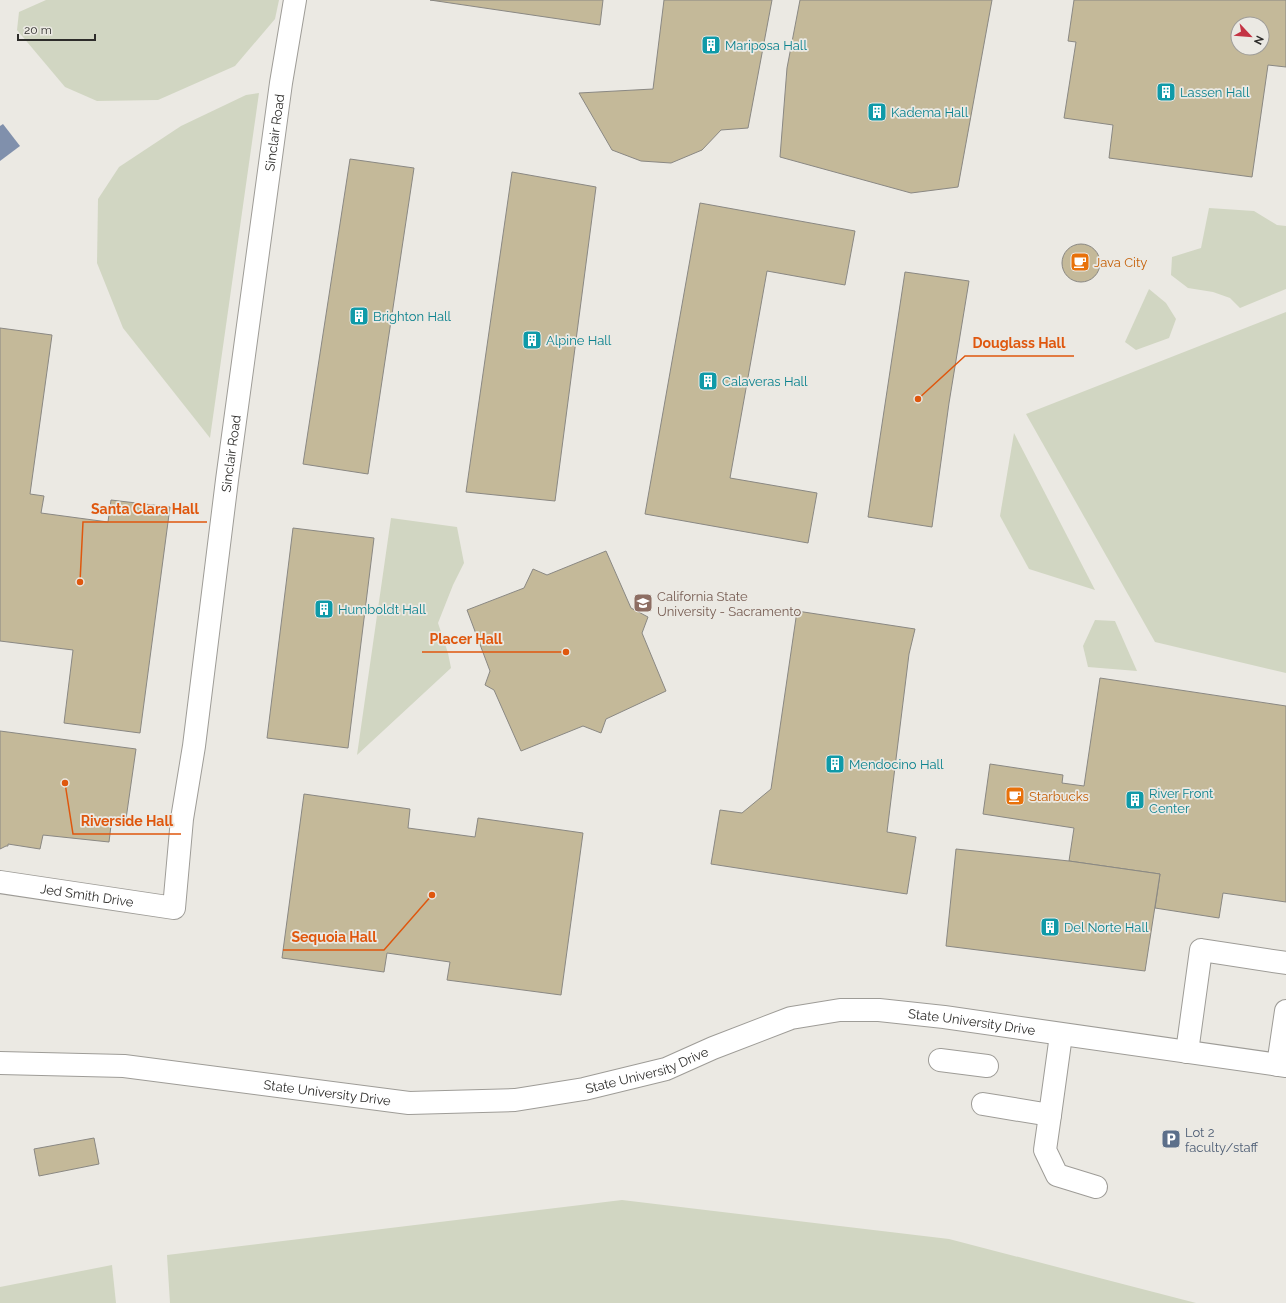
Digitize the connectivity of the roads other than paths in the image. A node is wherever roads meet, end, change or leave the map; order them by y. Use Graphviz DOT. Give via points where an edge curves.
graph roads {
  1 [pos="295,0"];
  2 [pos="0,882"];
  3 [pos="174,908"];
  4 [pos="1286,963"];
  5 [pos="1286,1011"];
  6 [pos="1061,1035"];
  7 [pos="1187,1052"];
  8 [pos="940,1060"];
  9 [pos="0,1063"];
  10 [pos="987,1066"];
  11 [pos="1282,1066"];
  12 [pos="983,1104"];
  13 [pos="1050,1115"];
  14 [pos="1096,1187"];
  1 -- 3 [label="street, Sinclair Road" via="281,83 227,480 195,738 182,819"];
  2 -- 3 [label="street, Jed Smith Drive"];
  4 -- 7 [label="street" via="1201,950"];
  5 -- 11 [label="street"];
  6 -- 7 [label="street, State University Drive"];
  6 -- 9 [label="street, State University Drive" via="944,1017 879,1010 840,1010 790,1018 666,1069 584,1089 515,1100 424,1103 124,1066"];
  6 -- 13 [label="street"];
  7 -- 11 [label="street, State University Drive"];
  8 -- 10 [label="street"];
  12 -- 13 [label="street"];
  13 -- 14 [label="street" via="1045,1150 1057,1175"];
}
